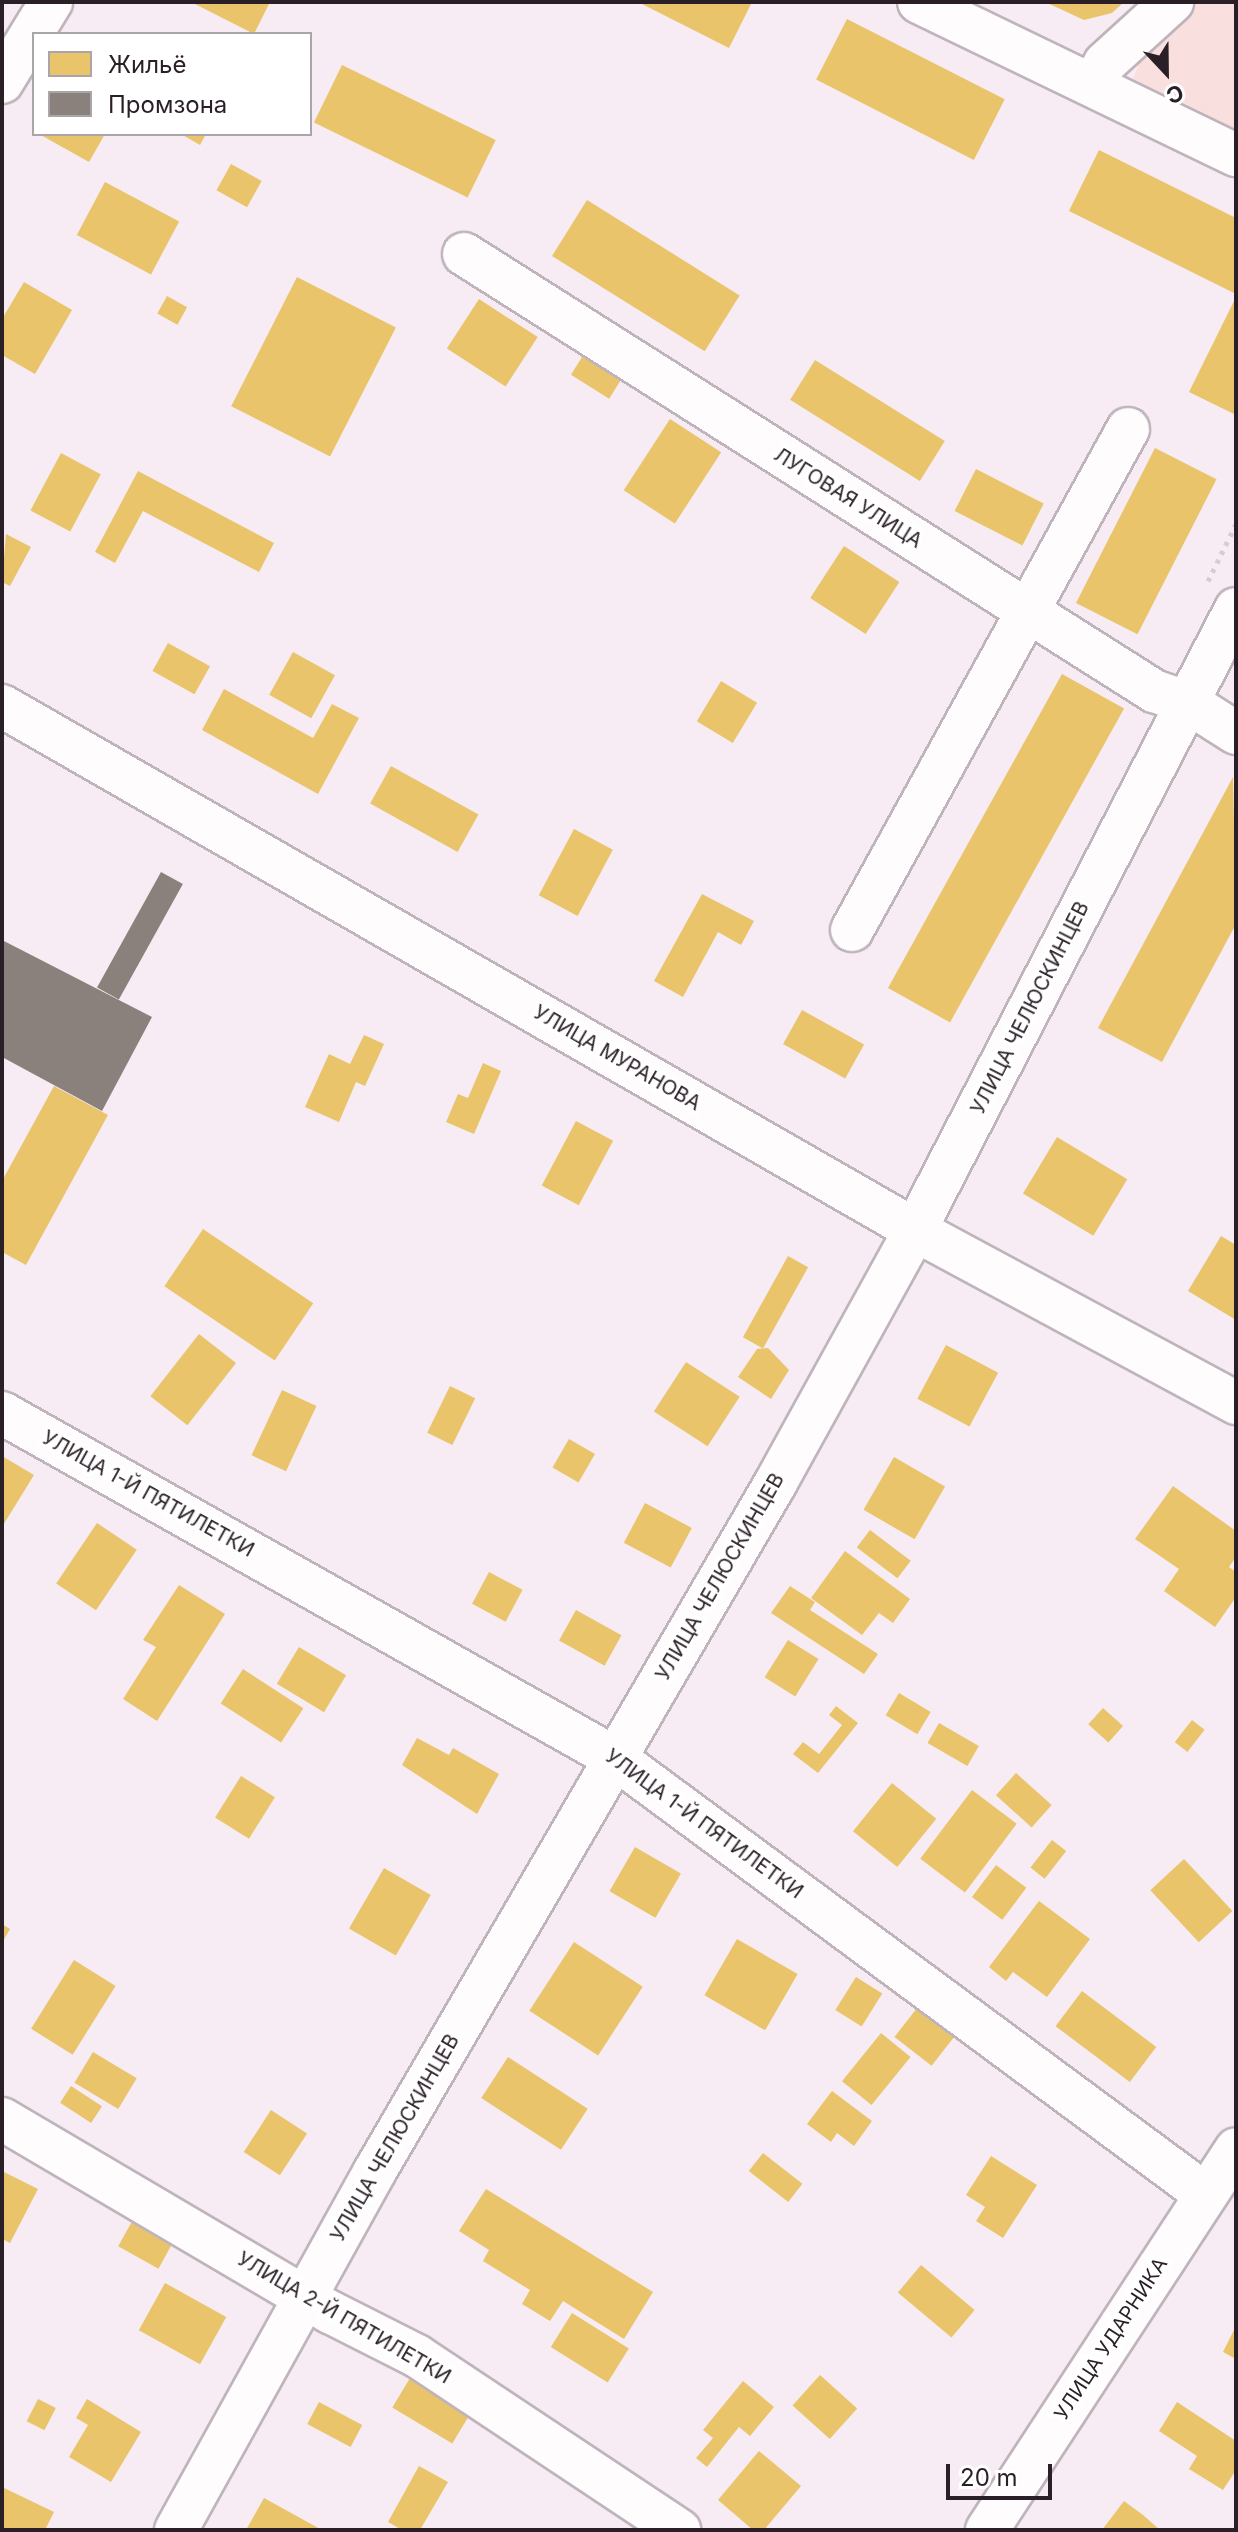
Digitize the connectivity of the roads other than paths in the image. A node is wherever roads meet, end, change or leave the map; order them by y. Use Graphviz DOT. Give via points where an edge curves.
graph roads {
  1 [pos="51,2"];
  2 [pos="1172,2"];
  3 [pos="932,5"];
  4 [pos="33,32"];
  5 [pos="32,33"];
  6 [pos="2,82"];
  7 [pos="1093,84"];
  8 [pos="1236,155"];
  9 [pos="464,254"];
  10 [pos="1128,429"];
  11 [pos="1236,609"];
  12 [pos="1028,613"];
  13 [pos="1189,703"];
  14 [pos="2,706"];
  15 [pos="1236,733"];
  16 [pos="852,930"];
  17 [pos="915,1230"];
  18 [pos="1236,1403"];
  19 [pos="2,1413"];
  20 [pos="615,1758"];
  21 [pos="2,2119"];
  22 [pos="1236,2149"];
  23 [pos="1205,2194"];
  24 [pos="306,2297"];
  25 [pos="176,2530"];
  26 [pos="679,2530"];
  27 [pos="987,2530"];
  1 -- 4 [label="street"];
  2 -- 7 [label="street" via="1105,63"];
  3 -- 7 [label="street"];
  5 -- 6 [label="street"];
  7 -- 8 [label="street"];
  9 -- 12 [label="street, ЛУГОВАЯ УЛИЦА"];
  10 -- 12 [label="street"];
  11 -- 13 [label="street, УЛИЦА ЧЕЛЮСКИНЦЕВ"];
  12 -- 13 [label="street, ЛУГОВАЯ УЛИЦА" via="1154,691"];
  12 -- 16 [label="street"];
  13 -- 15 [label="street, ЛУГОВАЯ УЛИЦА"];
  13 -- 17 [label="street, УЛИЦА ЧЕЛЮСКИНЦЕВ"];
  14 -- 17 [label="street, УЛИЦА МУРАНОВА"];
  17 -- 18 [label="street, УЛИЦА МУРАНОВА"];
  17 -- 20 [label="street, УЛИЦА ЧЕЛЮСКИНЦЕВ"];
  19 -- 20 [label="street, УЛИЦА 1-Й ПЯТИЛЕТКИ"];
  20 -- 23 [label="street, УЛИЦА 1-Й ПЯТИЛЕТКИ"];
  20 -- 24 [label="street, УЛИЦА ЧЕЛЮСКИНЦЕВ"];
  21 -- 24 [label="street, УЛИЦА 2-Й ПЯТИЛЕТКИ"];
  22 -- 23 [label="street, УЛИЦА УДАРНИКА"];
  23 -- 27 [label="street, УЛИЦА УДАРНИКА"];
  24 -- 25 [label="street, УЛИЦА ЧЕЛЮСКИНЦЕВ"];
  24 -- 26 [label="street, УЛИЦА 2-Й ПЯТИЛЕТКИ" via="417,2356"];
}
